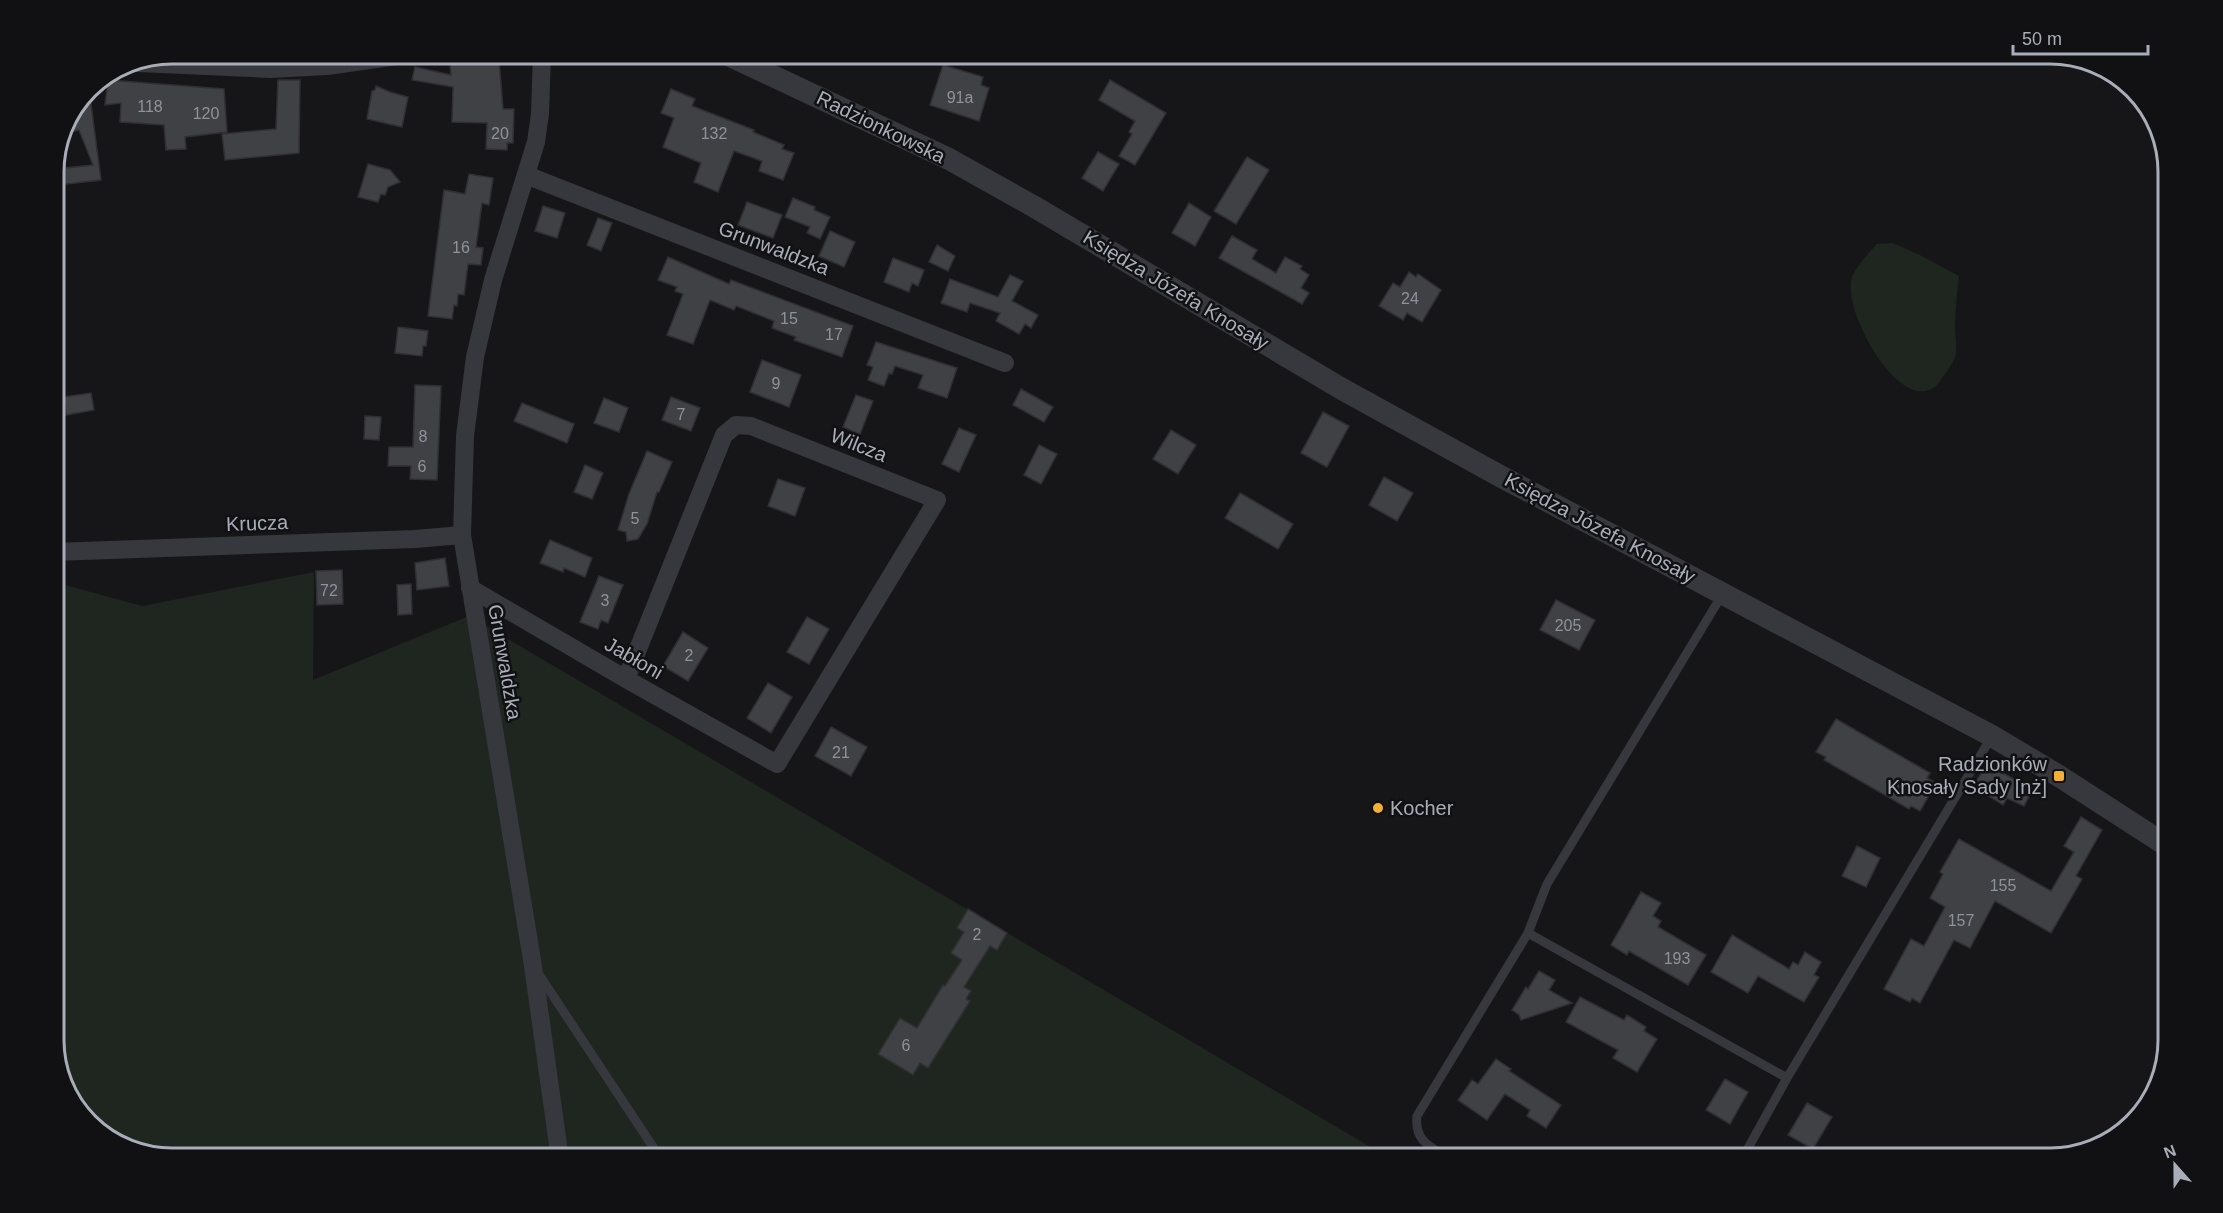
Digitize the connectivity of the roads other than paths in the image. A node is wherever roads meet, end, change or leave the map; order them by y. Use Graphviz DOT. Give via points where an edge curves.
graph roads {
  1 [pos="204,64"];
  2 [pos="327,64"];
  3 [pos="541,64"];
  4 [pos="747,64"];
  5 [pos="526,175"];
  6 [pos="1033,206"];
  7 [pos="1005,363"];
  8 [pos="462,535"];
  9 [pos="65,552"];
  10 [pos="470,588"];
  11 [pos="1724,594"];
  12 [pos="626,679"];
  13 [pos="1992,736"];
  14 [pos="777,764"];
  15 [pos="2158,840"];
  16 [pos="1528,933"];
  17 [pos="533,966"];
  18 [pos="1787,1078"];
  19 [pos="558,1148"];
  20 [pos="654,1148"];
  21 [pos="1432,1148"];
  22 [pos="1748,1148"];
  1 -- 2 [label="street"];
  3 -- 5 [label="street, Grunwaldzka" via="537,133"];
  4 -- 6 [label="street, Radzionkowska" via="949,159"];
  5 -- 7 [label="street, Grunwaldzka"];
  5 -- 8 [label="street, Grunwaldzka" via="493,280 475,357 465,436"];
  6 -- 11 [label="street, Księdza Józefa Knosały" via="1342,389"];
  8 -- 9 [label="street, Krucza"];
  8 -- 10 [label="street, Grunwaldzka"];
  10 -- 12 [label="street, Jabłoni"];
  10 -- 17 [label="street, Grunwaldzka"];
  11 -- 13 [label="street, Księdza Józefa Knosały"];
  11 -- 16 [label="lane" via="1547,884"];
  12 -- 14 [label="street, Jabłoni"];
  12 -- 14 [label="street, Wilcza" via="724,435 736,425 751,426 937,500"];
  13 -- 15 [label="street, Księdza Józefa Knosały"];
  13 -- 18 [label="lane"];
  16 -- 18 [label="lane"];
  16 -- 21 [label="lane" via="1417,1116 1416,1129"];
  17 -- 19 [label="street, Grunwaldzka"];
  17 -- 20 [label="lane"];
  18 -- 22 [label="lane"];
}
